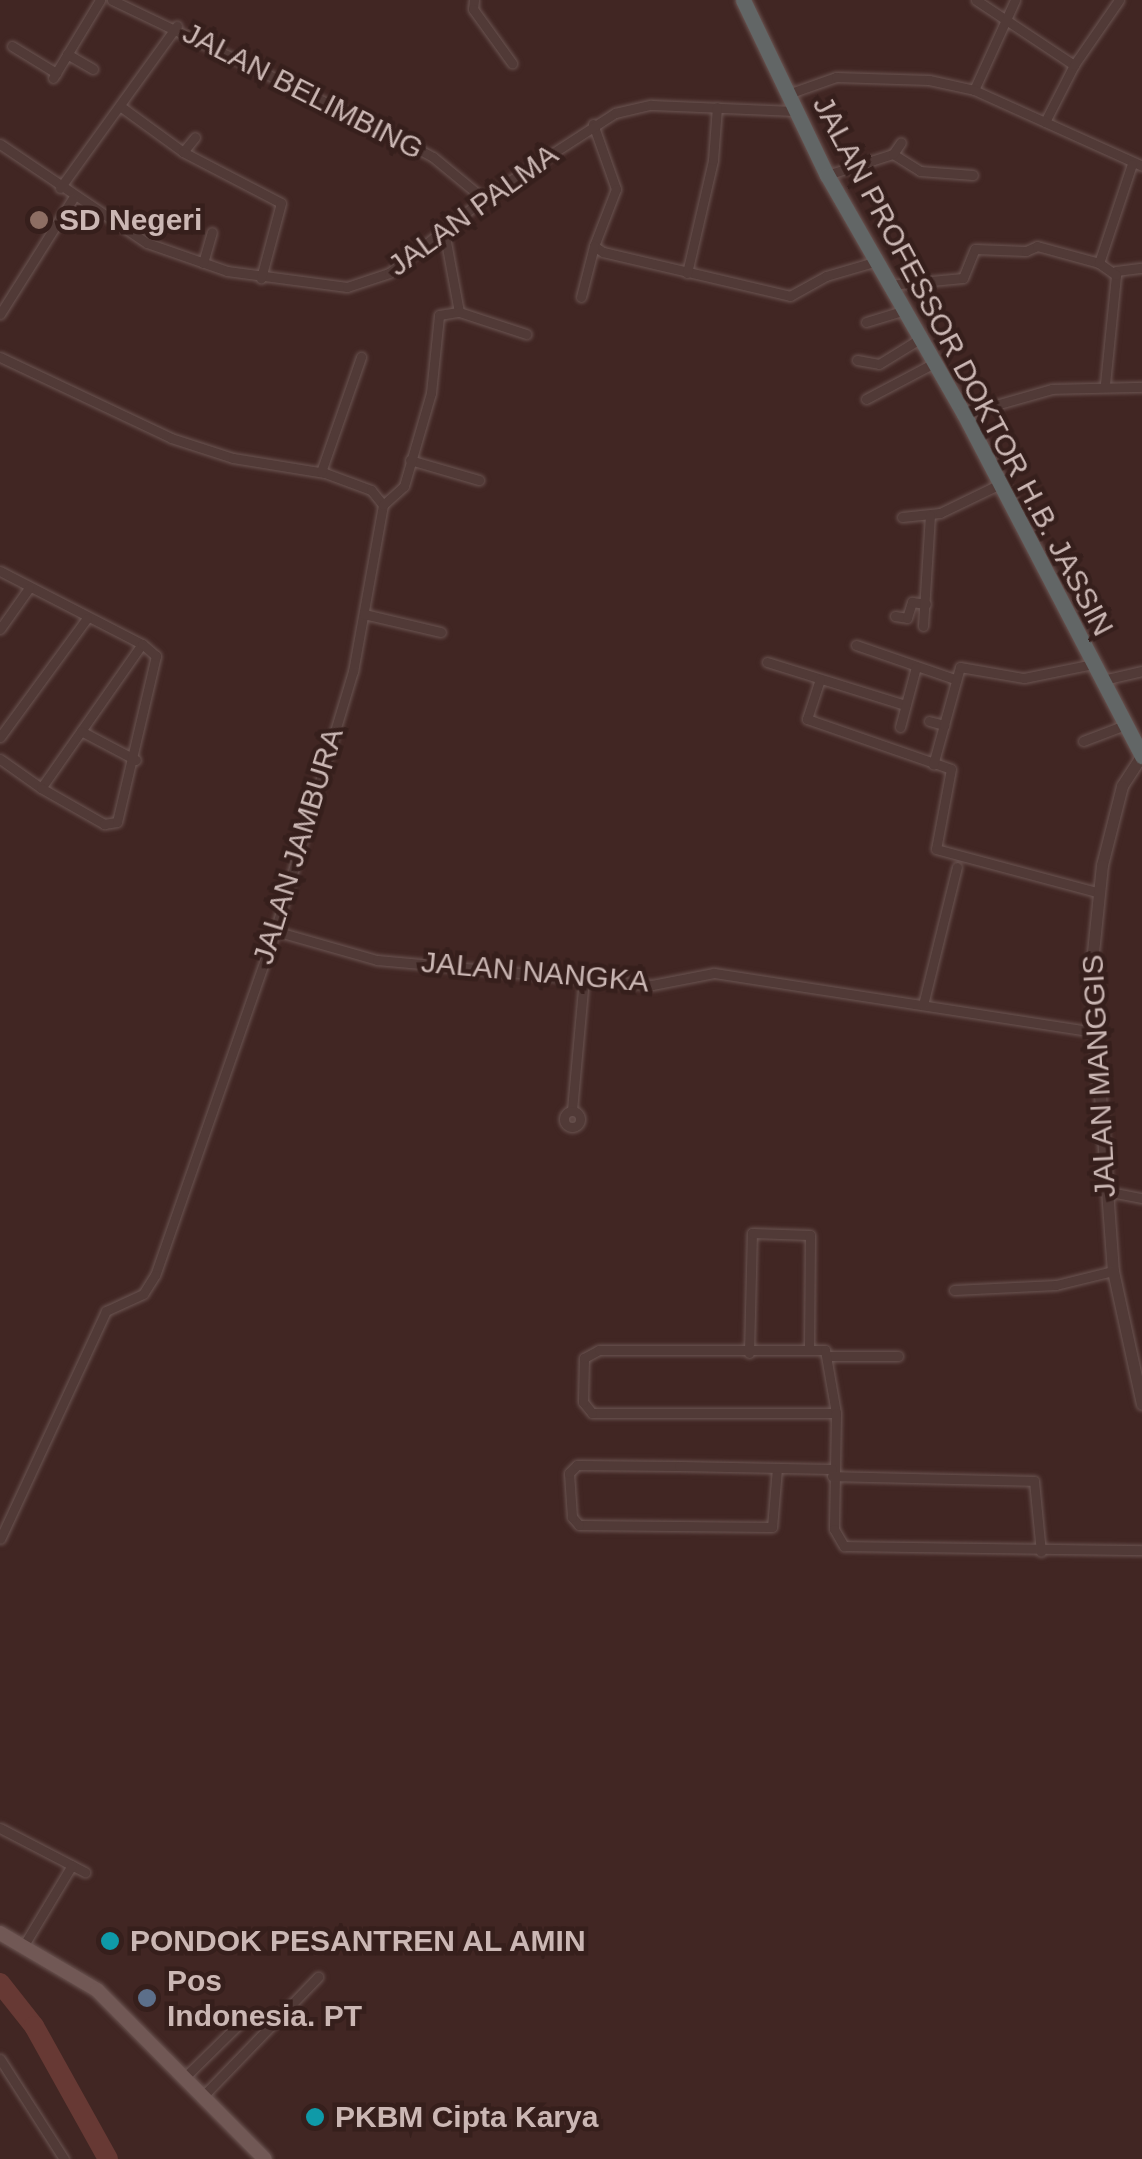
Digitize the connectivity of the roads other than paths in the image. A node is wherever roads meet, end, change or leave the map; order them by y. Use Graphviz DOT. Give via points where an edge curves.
graph roads {
  1 [pos="100,0"];
  2 [pos="112,0"];
  3 [pos="474,0"];
  4 [pos="742,0"];
  5 [pos="976,0"];
  6 [pos="1015,0"];
  7 [pos="1119,0"];
  8 [pos="1005,18"];
  9 [pos="177,26"];
  10 [pos="12,46"];
  11 [pos="67,54"];
  12 [pos="512,63"];
  13 [pos="1074,65"];
  14 [pos="93,69"];
  15 [pos="974,90"];
  16 [pos="786,95"];
  17 [pos="120,106"];
  18 [pos="717,107"];
  19 [pos="795,111"];
  20 [pos="1045,122"];
  21 [pos="593,124"];
  22 [pos="195,137"];
  23 [pos="902,142"];
  24 [pos="0,144"];
  25 [pos="183,152"];
  26 [pos="893,154"];
  27 [pos="1137,165"];
  28 [pos="827,174"];
  29 [pos="973,175"];
  30 [pos="60,188"];
  31 [pos="73,198"];
  32 [pos="484,199"];
  33 [pos="444,231"];
  34 [pos="212,232"];
  35 [pos="594,246"];
  36 [pos="874,262"];
  37 [pos="203,263"];
  38 [pos="1099,263"];
  39 [pos="1142,268"];
  40 [pos="1116,272"];
  41 [pos="687,273"];
  42 [pos="261,278"];
  43 [pos="886,286"];
  44 [pos="581,297"];
  45 [pos="901,311"];
  46 [pos="459,312"];
  47 [pos="0,314"];
  48 [pos="866,322"];
  49 [pos="526,334"];
  50 [pos="918,340"];
  51 [pos="361,357"];
  52 [pos="0,358"];
  53 [pos="857,360"];
  54 [pos="932,364"];
  55 [pos="1105,384"];
  56 [pos="1142,387"];
  57 [pos="866,399"];
  58 [pos="964,414"];
  59 [pos="410,460"];
  60 [pos="321,472"];
  61 [pos="480,480"];
  62 [pos="1000,484"];
  63 [pos="383,506"];
  64 [pos="902,516"];
  65 [pos="930,516"];
  66 [pos="0,571"];
  67 [pos="28,588"];
  68 [pos="926,604"];
  69 [pos="364,614"];
  70 [pos="895,616"];
  71 [pos="87,618"];
  72 [pos="923,626"];
  73 [pos="0,629"];
  74 [pos="441,632"];
  75 [pos="142,644"];
  76 [pos="856,645"];
  77 [pos="767,662"];
  78 [pos="1092,664"];
  79 [pos="916,667"];
  80 [pos="1142,671"];
  81 [pos="820,679"];
  82 [pos="955,679"];
  83 [pos="1103,680"];
  84 [pos="905,706"];
  85 [pos="929,721"];
  86 [pos="944,725"];
  87 [pos="1125,726"];
  88 [pos="900,727"];
  89 [pos="80,732"];
  90 [pos="0,737"];
  91 [pos="1082,742"];
  92 [pos="1142,755"];
  93 [pos="0,758"];
  94 [pos="136,760"];
  95 [pos="934,765"];
  96 [pos="40,788"];
  97 [pos="957,867"];
  98 [pos="1096,892"];
  99 [pos="275,930"];
  100 [pos="584,978"];
  101 [pos="923,1004"];
  102 [pos="1094,1032"];
  103 [pos="572,1110"];
  104 [pos="1105,1191"];
  105 [pos="1142,1198"];
  106 [pos="1113,1271"];
  107 [pos="954,1290"];
  108 [pos="809,1348"];
  109 [pos="749,1352"];
  110 [pos="831,1356"];
  111 [pos="898,1356"];
  112 [pos="1142,1404"];
  113 [pos="836,1414"];
  114 [pos="777,1468"];
  115 [pos="832,1472"];
  116 [pos="0,1539"];
  117 [pos="1142,1550"];
  118 [pos="1041,1552"];
  119 [pos="0,1828"];
  120 [pos="72,1864"];
  121 [pos="85,1872"];
  122 [pos="0,1933"];
  123 [pos="24,1945"];
  124 [pos="318,1977"];
  125 [pos="242,2021"];
  126 [pos="0,2059"];
  127 [pos="186,2075"];
  128 [pos="205,2094"];
  129 [pos="64,2159"];
  130 [pos="265,2159"];
  1 -- 11 [label="street"];
  2 -- 9 [label="street, JALAN BELIMBING"];
  3 -- 12 [label="street" via="473,9"];
  4 -- 16 [label="highway, JALAN PROFESSOR DOKTOR H.B. JASSIN"];
  5 -- 8 [label="street"];
  6 -- 8 [label="street"];
  7 -- 13 [label="street"];
  8 -- 13 [label="street"];
  8 -- 15 [label="street"];
  9 -- 17 [label="street"];
  9 -- 32 [label="street, JALAN BELIMBING" via="434,158"];
  10 -- 11 [label="street" via="54,76"];
  11 -- 14 [label="street"];
  13 -- 20 [label="street"];
  15 -- 16 [label="street" via="914,78 882,83 848,76"];
  15 -- 20 [label="street"];
  16 -- 19 [label="highway, JALAN PROFESSOR DOKTOR H.B. JASSIN"];
  17 -- 25 [label="street"];
  17 -- 30 [label="street"];
  18 -- 19 [label="street, JALAN PALMA"];
  18 -- 21 [label="street, JALAN PALMA" via="651,106"];
  18 -- 41 [label="street" via="713,160"];
  19 -- 28 [label="highway, JALAN PROFESSOR DOKTOR H.B. JASSIN"];
  20 -- 27 [label="street"];
  21 -- 32 [label="street, JALAN PALMA"];
  21 -- 35 [label="street" via="616,189"];
  22 -- 25 [label="street"];
  23 -- 26 [label="street"];
  24 -- 30 [label="street, JALAN PALMA"];
  25 -- 42 [label="street" via="281,204"];
  26 -- 28 [label="street"];
  26 -- 29 [label="street" via="920,171"];
  27 -- 38 [label="street"];
  28 -- 36 [label="highway, JALAN PROFESSOR DOKTOR H.B. JASSIN"];
  30 -- 31 [label="street, JALAN PALMA"];
  31 -- 37 [label="street, JALAN PALMA" via="146,243"];
  31 -- 47 [label="street"];
  32 -- 33 [label="street, JALAN PALMA"];
  33 -- 42 [label="street, JALAN PALMA" via="364,285"];
  33 -- 46 [label="street"];
  34 -- 37 [label="street"];
  35 -- 41 [label="street"];
  35 -- 44 [label="street"];
  36 -- 41 [label="street" via="826,276 790,296"];
  36 -- 43 [label="highway, JALAN PROFESSOR DOKTOR H.B. JASSIN"];
  37 -- 42 [label="street, JALAN PALMA"];
  38 -- 40 [label="street"];
  38 -- 43 [label="street" via="1038,246 1026,252 975,249 963,278"];
  39 -- 40 [label="street"];
  40 -- 55 [label="street"];
  43 -- 45 [label="highway, JALAN PROFESSOR DOKTOR H.B. JASSIN"];
  45 -- 48 [label="street"];
  45 -- 50 [label="highway, JALAN PROFESSOR DOKTOR H.B. JASSIN"];
  46 -- 49 [label="street"];
  46 -- 59 [label="street" via="438,320 431,393"];
  50 -- 53 [label="street" via="878,364"];
  50 -- 54 [label="highway, JALAN PROFESSOR DOKTOR H.B. JASSIN"];
  51 -- 60 [label="street"];
  52 -- 60 [label="street" via="193,447"];
  54 -- 57 [label="street"];
  54 -- 58 [label="highway, JALAN PROFESSOR DOKTOR H.B. JASSIN"];
  55 -- 56 [label="street"];
  55 -- 58 [label="street" via="1024,394"];
  58 -- 62 [label="highway, JALAN PROFESSOR DOKTOR H.B. JASSIN"];
  59 -- 61 [label="street"];
  59 -- 63 [label="street" via="402,492"];
  60 -- 63 [label="street" via="364,486"];
  62 -- 65 [label="street"];
  62 -- 78 [label="highway, JALAN PROFESSOR DOKTOR H.B. JASSIN"];
  63 -- 69 [label="street, JALAN JAMBURA"];
  64 -- 65 [label="street"];
  65 -- 68 [label="street"];
  66 -- 67 [label="street"];
  67 -- 71 [label="street"];
  67 -- 73 [label="street"];
  68 -- 70 [label="street" via="912,602 907,618"];
  68 -- 72 [label="street"];
  69 -- 74 [label="street"];
  69 -- 99 [label="street, JALAN JAMBURA"];
  71 -- 75 [label="street"];
  71 -- 90 [label="street"];
  75 -- 89 [label="street"];
  75 -- 94 [label="street" via="156,656"];
  76 -- 79 [label="street"];
  77 -- 81 [label="street"];
  78 -- 82 [label="street" via="1024,678 960,667"];
  78 -- 83 [label="highway, JALAN PROFESSOR DOKTOR H.B. JASSIN"];
  79 -- 82 [label="street"];
  79 -- 84 [label="street"];
  80 -- 83 [label="street"];
  81 -- 84 [label="street"];
  81 -- 95 [label="street" via="807,719"];
  82 -- 86 [label="street"];
  83 -- 87 [label="highway, JALAN PROFESSOR DOKTOR H.B. JASSIN"];
  84 -- 88 [label="street"];
  85 -- 86 [label="street"];
  86 -- 95 [label="street"];
  87 -- 91 [label="street"];
  87 -- 92 [label="highway, JALAN PROFESSOR DOKTOR H.B. JASSIN"];
  89 -- 94 [label="street"];
  89 -- 96 [label="street"];
  92 -- 98 [label="street, JALAN MANGGIS" via="1122,786"];
  93 -- 96 [label="street"];
  94 -- 96 [label="street" via="114,824"];
  95 -- 98 [label="street" via="952,773 936,848"];
  97 -- 101 [label="street"];
  98 -- 102 [label="street, JALAN MANGGIS"];
  99 -- 100 [label="street, JALAN NANGKA" via="377,960"];
  99 -- 116 [label="street, JALAN JAMBURA" via="155,1275 143,1294 106,1311"];
  100 -- 101 [label="street, JALAN NANGKA" via="652,985 714,973"];
  100 -- 103 [label="street"];
  101 -- 102 [label="street, JALAN NANGKA"];
  102 -- 104 [label="street, JALAN MANGGIS"];
  104 -- 105 [label="street"];
  104 -- 106 [label="street, JALAN MANGGIS"];
  106 -- 107 [label="street" via="1056,1286"];
  106 -- 112 [label="street, JALAN MANGGIS"];
  108 -- 109 [label="street"];
  108 -- 109 [label="street" via="810,1236 752,1233"];
  108 -- 110 [label="street"];
  109 -- 113 [label="street" via="592,1351 584,1358 584,1402 592,1413"];
  110 -- 111 [label="street"];
  110 -- 113 [label="street"];
  113 -- 115 [label="street"];
  114 -- 114 [label="street" via="772,1527 580,1525 572,1517 569,1473 578,1465"];
  114 -- 115 [label="street"];
  115 -- 118 [label="street" via="1034,1481"];
  115 -- 118 [label="street" via="835,1536 844,1546"];
  117 -- 118 [label="street"];
  119 -- 120 [label="street"];
  120 -- 121 [label="street"];
  120 -- 123 [label="street"];
  122 -- 123 [label="main road"];
  123 -- 127 [label="main road" via="97,1990"];
  124 -- 128 [label="street"];
  125 -- 127 [label="street"];
  126 -- 129 [label="street"];
  127 -- 128 [label="main road"];
  128 -- 130 [label="main road"];
}
